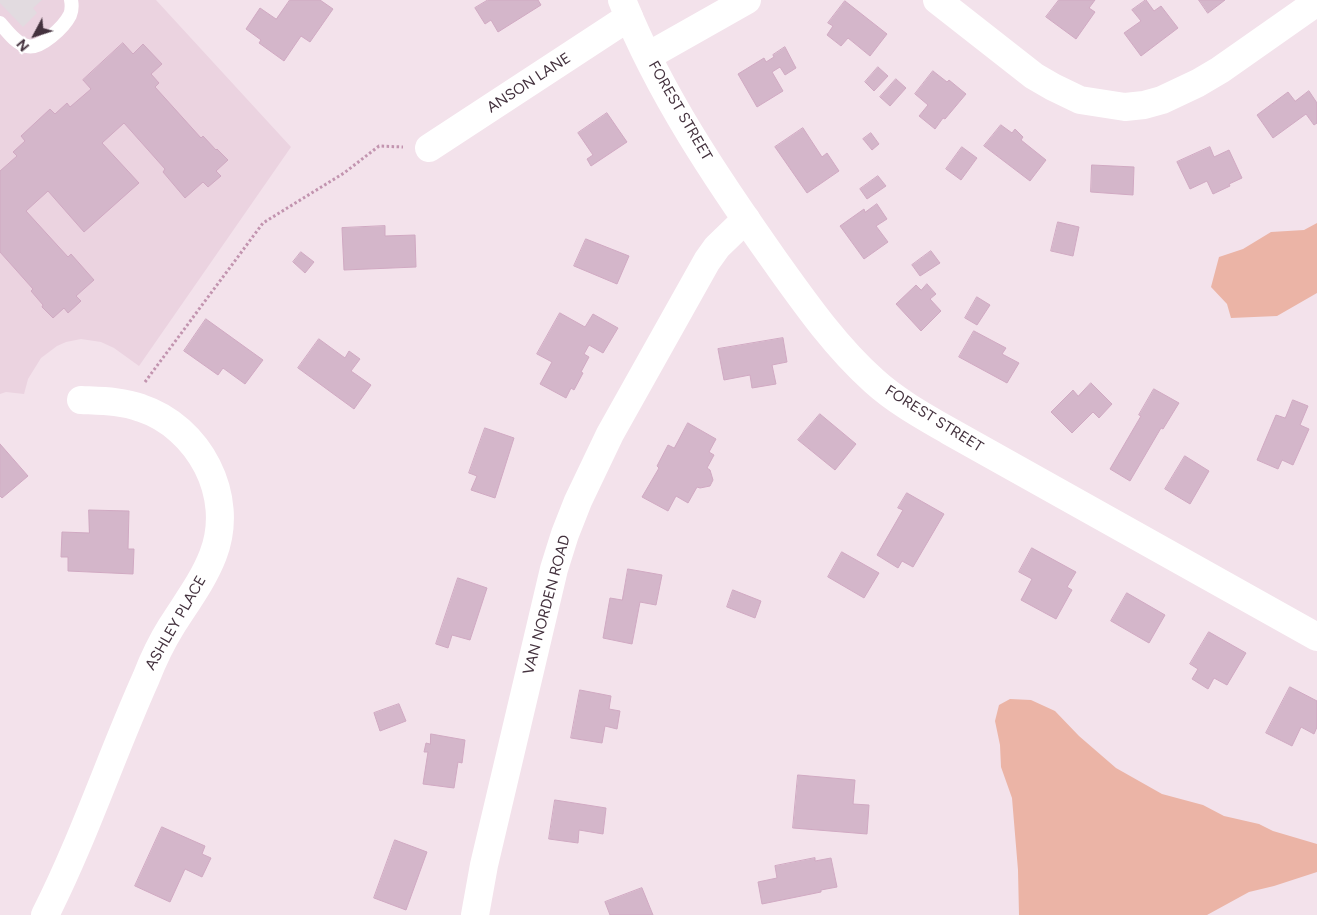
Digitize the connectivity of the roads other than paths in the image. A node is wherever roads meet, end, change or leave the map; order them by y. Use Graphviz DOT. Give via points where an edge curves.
graph roads {
  1 [pos="71,0"];
  2 [pos="747,0"];
  3 [pos="937,0"];
  4 [pos="1317,2"];
  5 [pos="625,9"];
  6 [pos="0,23"];
  7 [pos="648,56"];
  8 [pos="428,148"];
  9 [pos="746,219"];
  10 [pos="81,400"];
  11 [pos="1317,637"];
  12 [pos="45,915"];
  13 [pos="475,915"];
  1 -- 6 [label="lane" via="69,17 38,46 20,44"];
  2 -- 7 [label="street"];
  3 -- 4 [label="street" via="1052,88 1080,100 1125,107 1162,100 1198,83"];
  5 -- 7 [label="street, FOREST STREET"];
  5 -- 8 [label="street, ANSON LANE"];
  7 -- 9 [label="street, FOREST STREET" via="697,144"];
  9 -- 11 [label="street, FOREST STREET" via="829,334 869,377 897,399"];
  9 -- 13 [label="street, VAN NORDEN ROAD" via="716,247 707,261 610,434 568,526 554,569"];
  10 -- 12 [label="street, ASHLEY PLACE" via="116,402 148,410 181,431 206,462 215,484 219,532 207,570 170,628 146,678"];
}
